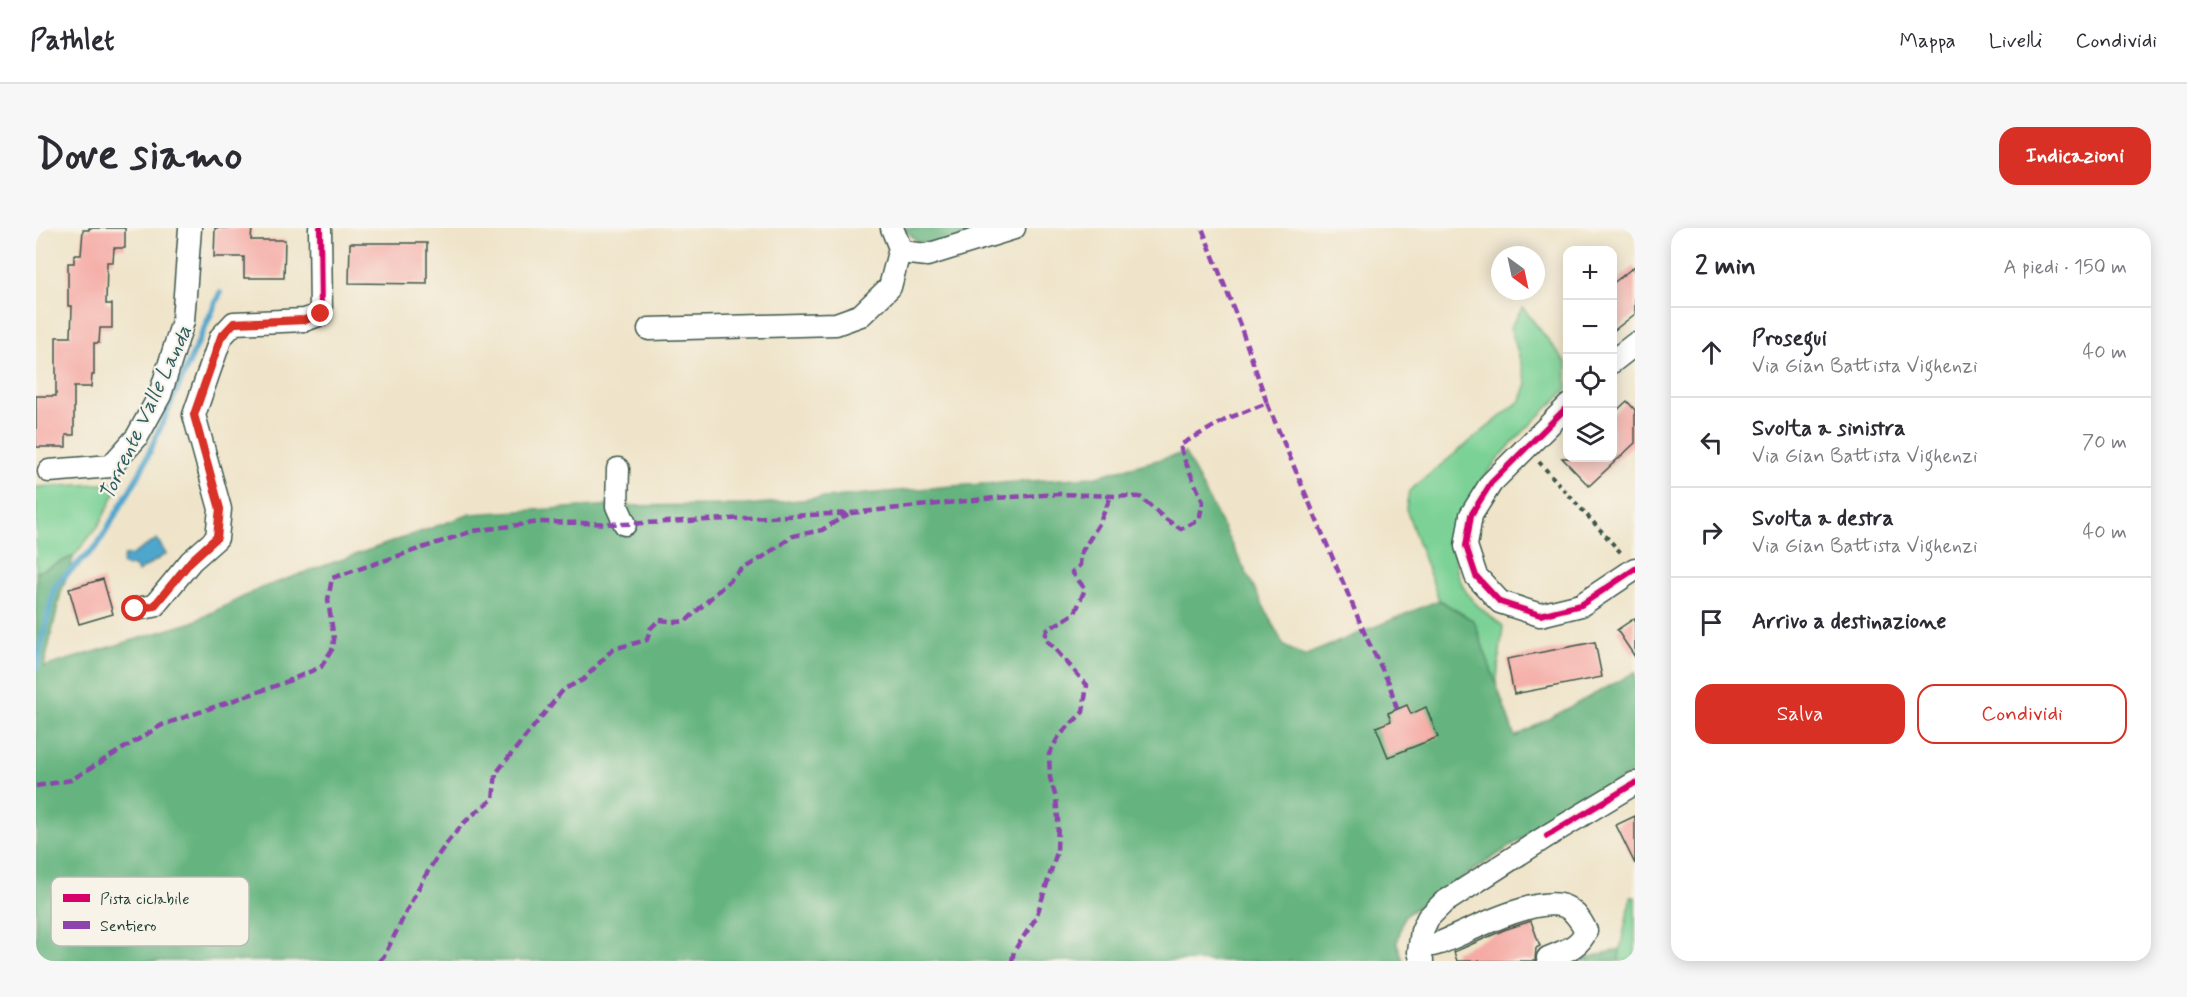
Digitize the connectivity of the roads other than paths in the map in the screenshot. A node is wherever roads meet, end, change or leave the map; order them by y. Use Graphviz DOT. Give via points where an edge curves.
graph roads {
  1 [pos="190,228"];
  2 [pos="320,228"];
  3 [pos="1014,228"];
  4 [pos="896,238"];
  5 [pos="649,329"];
  6 [pos="1635,344"];
  7 [pos="1617,358"];
  8 [pos="1566,408"];
  9 [pos="618,468"];
  10 [pos="49,471"];
  11 [pos="625,524"];
  12 [pos="1631,564"];
  13 [pos="135,609"];
  14 [pos="1635,783"];
  15 [pos="1432,952"];
  16 [pos="1548,958"];
  1 -- 10 [label="street" via="183,321 160,395 137,437 111,466"];
  2 -- 13 [label="street" via="321,314 305,320 234,323 221,337 194,415 220,509 217,537 191,561 154,606"];
  3 -- 4 [label="street" via="927,255 909,253"];
  4 -- 5 [label="street" via="890,287 861,315 836,324"];
  6 -- 7 [label="street"];
  8 -- 12 [label="street" via="1491,483 1471,515 1466,546 1476,576 1500,602 1540,615 1581,605"];
  9 -- 11 [label="street" via="617,506"];
  14 -- 15 [label="street" via="1443,903 1422,931"];
  15 -- 16 [label="street" via="1520,911 1542,904 1562,905 1575,914 1586,931 1573,948"];
}
